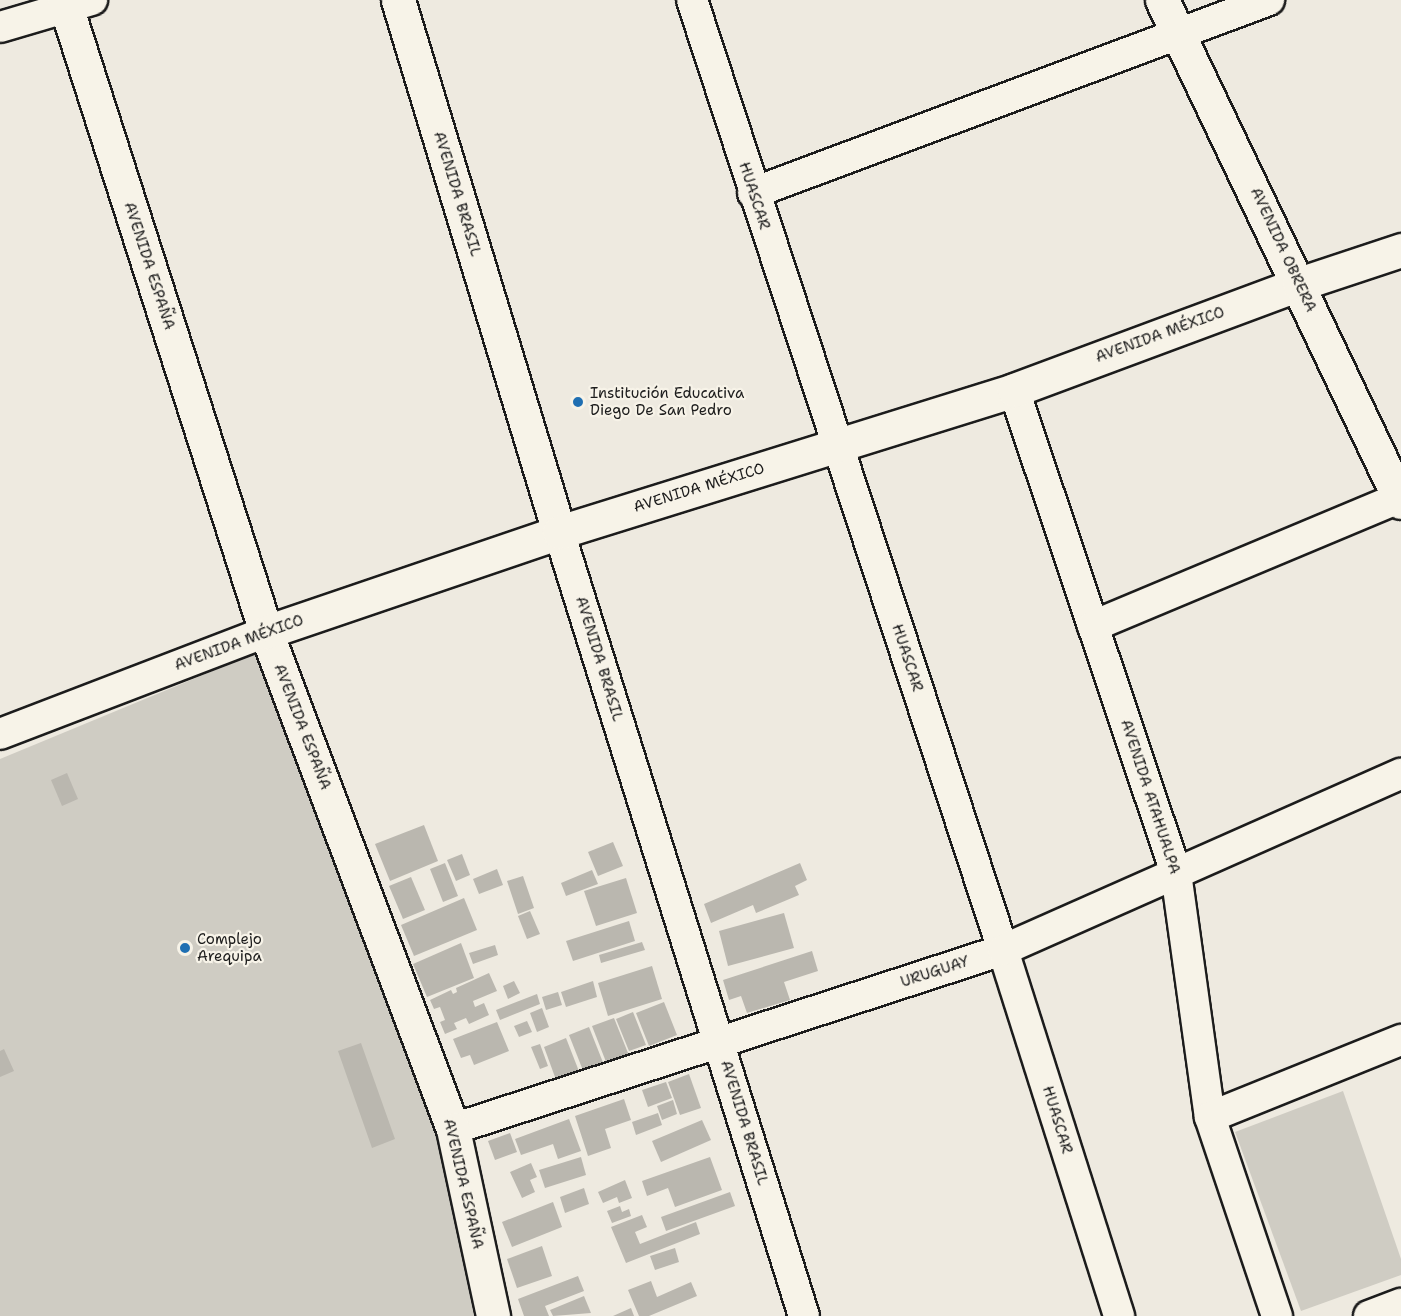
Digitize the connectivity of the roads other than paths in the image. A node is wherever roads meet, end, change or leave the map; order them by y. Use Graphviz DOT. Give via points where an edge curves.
graph roads {
  1 [pos="398,0"];
  2 [pos="692,0"];
  3 [pos="1162,0"];
  4 [pos="1269,0"];
  5 [pos="74,3"];
  6 [pos="0,27"];
  7 [pos="1180,34"];
  8 [pos="753,193"];
  9 [pos="1401,250"];
  10 [pos="1299,284"];
  11 [pos="1014,390"];
  12 [pos="836,445"];
  13 [pos="1400,499"];
  14 [pos="559,532"];
  15 [pos="1094,626"];
  16 [pos="266,632"];
  17 [pos="0,734"];
  18 [pos="1401,774"];
  19 [pos="1176,873"];
  20 [pos="1003,950"];
  21 [pos="1401,1040"];
  22 [pos="718,1041"];
  23 [pos="1210,1116"];
  24 [pos="453,1130"];
  25 [pos="1401,1304"];
  26 [pos="493,1316"];
  27 [pos="804,1316"];
  28 [pos="1119,1316"];
  29 [pos="1277,1316"];
  30 [pos="1370,1316"];
  1 -- 14 [label="street, AVENIDA BRASIL"];
  2 -- 8 [label="street, HUASCAR"];
  3 -- 7 [label="street, AVENIDA OBRERA"];
  4 -- 7 [label="street"];
  5 -- 6 [label="street"];
  5 -- 16 [label="street, AVENIDA ESPAÑA"];
  7 -- 8 [label="street"];
  7 -- 10 [label="street, AVENIDA OBRERA"];
  8 -- 12 [label="street, HUASCAR"];
  9 -- 10 [label="street, AVENIDA MÉXICO"];
  10 -- 11 [label="street, AVENIDA MÉXICO"];
  10 -- 13 [label="street, AVENIDA OBRERA"];
  11 -- 12 [label="street, AVENIDA MÉXICO"];
  11 -- 15 [label="street, AVENIDA ATAHUALPA"];
  12 -- 14 [label="street, AVENIDA MÉXICO"];
  12 -- 20 [label="street, HUASCAR"];
  13 -- 15 [label="street"];
  14 -- 16 [label="street, AVENIDA MÉXICO"];
  14 -- 22 [label="street, AVENIDA BRASIL"];
  15 -- 19 [label="street, AVENIDA ATAHUALPA"];
  16 -- 17 [label="street, AVENIDA MÉXICO"];
  16 -- 24 [label="street, AVENIDA ESPAÑA"];
  18 -- 19 [label="street, URUGUAY"];
  19 -- 20 [label="street, URUGUAY"];
  19 -- 23 [label="street, AVENIDA ATAHUALPA"];
  20 -- 22 [label="street, URUGUAY"];
  20 -- 28 [label="street, HUASCAR"];
  21 -- 23 [label="street"];
  22 -- 24 [label="street, URUGUAY"];
  22 -- 27 [label="street, AVENIDA BRASIL"];
  23 -- 29 [label="street, AVENIDA ATAHUALPA"];
  24 -- 26 [label="street, AVENIDA ESPAÑA"];
  25 -- 30 [label="street"];
}
